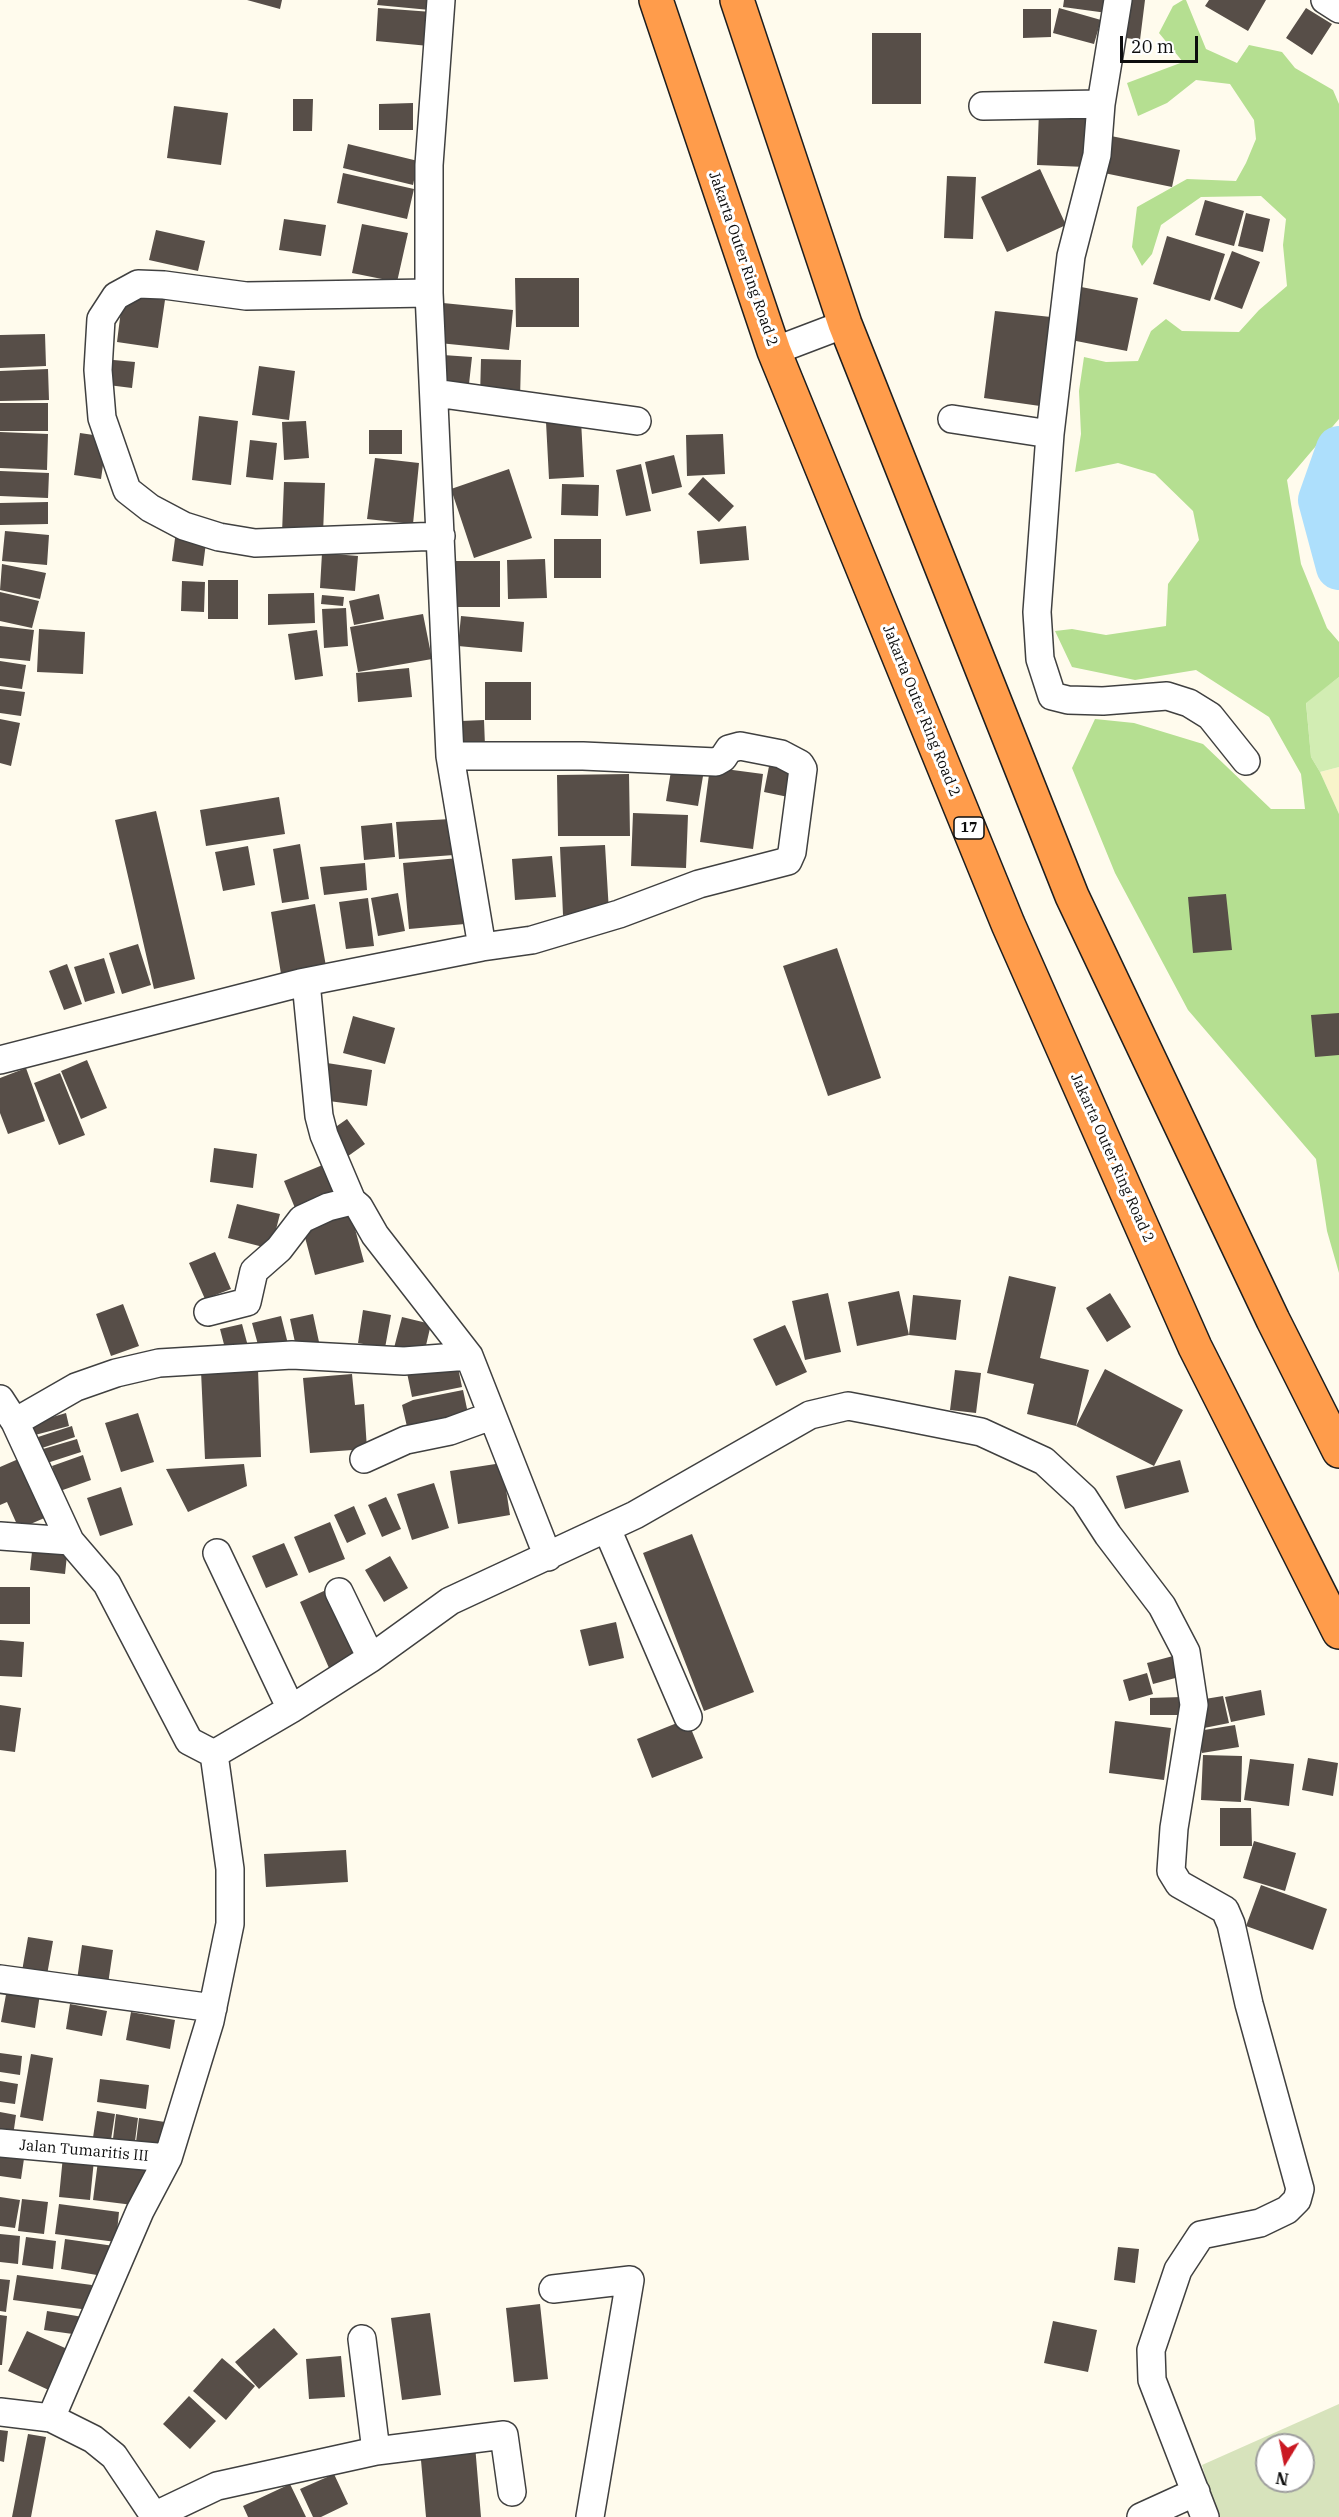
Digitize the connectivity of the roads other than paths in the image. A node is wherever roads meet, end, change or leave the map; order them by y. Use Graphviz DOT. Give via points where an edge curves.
graph roads {
  1 [pos="441,0"];
  2 [pos="656,0"];
  3 [pos="737,0"];
  4 [pos="1118,0"];
  5 [pos="1325,0"];
  6 [pos="1339,9"];
  7 [pos="1101,104"];
  8 [pos="983,106"];
  9 [pos="429,293"];
  10 [pos="845,324"];
  11 [pos="774,351"];
  12 [pos="435,393"];
  13 [pos="952,419"];
  14 [pos="637,421"];
  15 [pos="1050,434"];
  16 [pos="441,536"];
  17 [pos="450,756"];
  18 [pos="1246,761"];
  19 [pos="482,947"];
  20 [pos="306,982"];
  21 [pos="0,1060"];
  22 [pos="352,1202"];
  23 [pos="208,1312"];
  24 [pos="469,1356"];
  25 [pos="0,1399"];
  26 [pos="491,1416"];
  27 [pos="15,1422"];
  28 [pos="1339,1451"];
  29 [pos="364,1458"];
  30 [pos="607,1529"];
  31 [pos="0,1536"];
  32 [pos="70,1541"];
  33 [pos="217,1553"];
  34 [pos="548,1557"];
  35 [pos="339,1592"];
  36 [pos="1339,1632"];
  37 [pos="371,1658"];
  38 [pos="291,1709"];
  39 [pos="688,1717"];
  40 [pos="214,1754"];
  41 [pos="0,1979"];
  42 [pos="213,2007"];
  43 [pos="0,2143"];
  44 [pos="168,2158"];
  45 [pos="553,2289"];
  46 [pos="362,2339"];
  47 [pos="0,2412"];
  48 [pos="51,2418"];
  49 [pos="376,2451"];
  50 [pos="512,2492"];
  51 [pos="1201,2505"];
  52 [pos="154,2517"];
  53 [pos="590,2517"];
  54 [pos="1141,2517"];
  1 -- 9 [label="street" via="429,165"];
  2 -- 11 [label="highway, Jakarta Outer Ring Road 2 / 17"];
  3 -- 10 [label="highway"];
  4 -- 7 [label="street"];
  5 -- 6 [label="street"];
  7 -- 8 [label="street"];
  7 -- 15 [label="street" via="1097,155 1071,256"];
  9 -- 12 [label="street"];
  9 -- 16 [label="street" via="246,296 138,284 116,296 101,319 98,370 102,418 127,490 184,526 255,543"];
  10 -- 11 [label="street"];
  10 -- 28 [label="highway" via="1072,896"];
  11 -- 36 [label="highway, Jakarta Outer Ring Road 2 / 17" via="1008,924 1196,1347"];
  12 -- 14 [label="street"];
  12 -- 16 [label="street"];
  13 -- 15 [label="street"];
  15 -- 18 [label="street" via="1036,612 1040,659 1052,696 1103,701 1167,696 1189,703 1210,716"];
  16 -- 17 [label="street"];
  17 -- 19 [label="street"];
  17 -- 19 [label="street" via="716,762 729,749 740,746 781,754 803,769 788,861 699,884 619,914 532,940"];
  19 -- 20 [label="street"];
  20 -- 21 [label="street"];
  20 -- 22 [label="street" via="319,1116"];
  22 -- 23 [label="street" via="328,1206 302,1219 279,1249 254,1271 247,1302"];
  22 -- 24 [label="street" via="360,1207 375,1235"];
  24 -- 26 [label="street"];
  24 -- 27 [label="street" via="404,1361 292,1355 159,1363 76,1388"];
  25 -- 27 [label="street"];
  26 -- 29 [label="street" via="450,1431 406,1440"];
  26 -- 34 [label="street"];
  27 -- 32 [label="street"];
  30 -- 34 [label="street"];
  30 -- 39 [label="street"];
  30 -- 51 [label="street" via="810,1415 848,1406 981,1432 1044,1461 1084,1498 1162,1606 1186,1652 1194,1706 1171,1871 1179,1884 1225,1910 1231,1924 1300,2189 1297,2200 1287,2210 1260,2223 1201,2235 1178,2270 1151,2350 1152,2380"];
  31 -- 32 [label="street"];
  32 -- 40 [label="street" via="107,1584 189,1741"];
  33 -- 38 [label="street"];
  34 -- 37 [label="street" via="450,1602"];
  35 -- 37 [label="street"];
  37 -- 38 [label="street"];
  38 -- 40 [label="street"];
  40 -- 42 [label="street" via="230,1869 230,1923"];
  41 -- 42 [label="street"];
  42 -- 44 [label="street"];
  43 -- 44 [label="street, Jalan Tumaritis III"];
  44 -- 48 [label="street" via="140,2211"];
  45 -- 53 [label="street" via="630,2280"];
  46 -- 49 [label="street"];
  47 -- 48 [label="street"];
  48 -- 52 [label="street" via="93,2439 114,2456"];
  49 -- 50 [label="street" via="504,2435"];
  49 -- 52 [label="street" via="217,2486"];
  51 -- 54 [label="street"];
}
